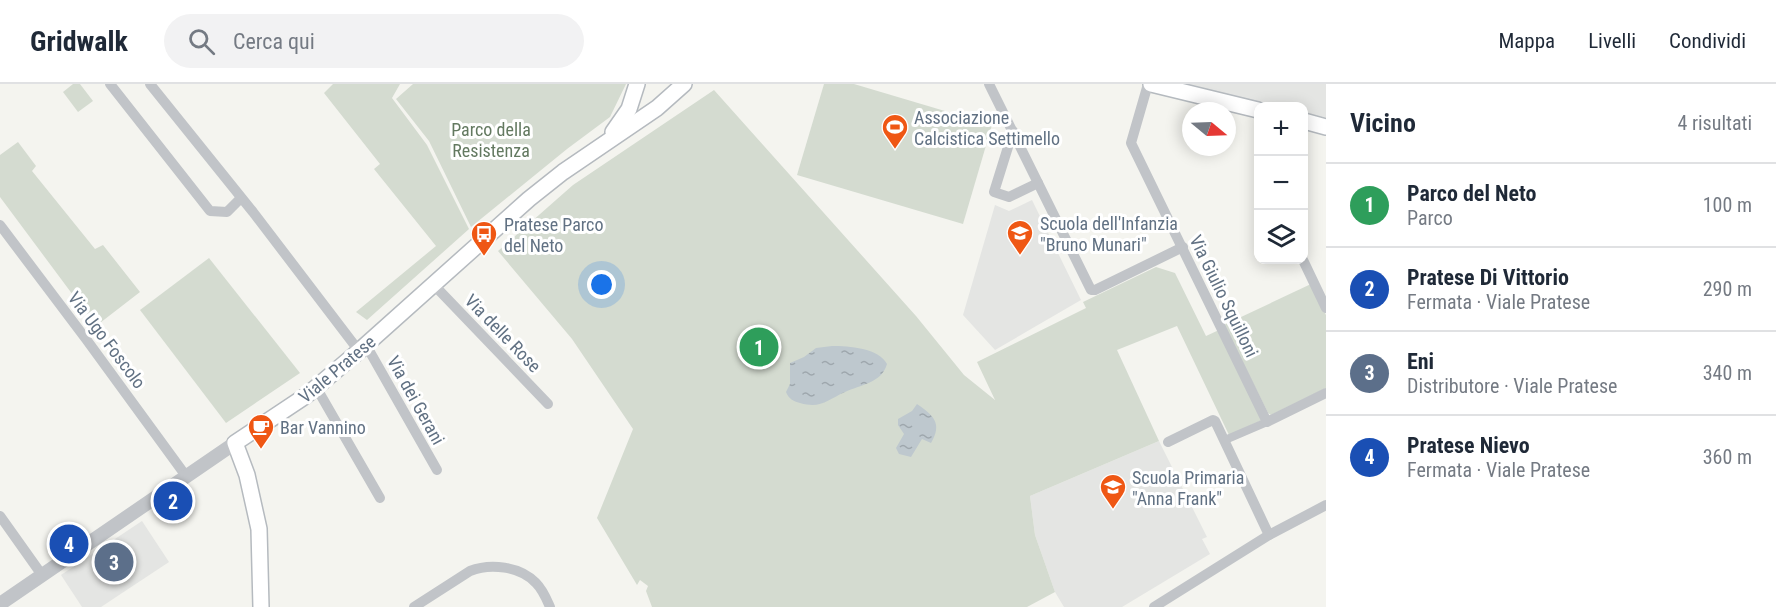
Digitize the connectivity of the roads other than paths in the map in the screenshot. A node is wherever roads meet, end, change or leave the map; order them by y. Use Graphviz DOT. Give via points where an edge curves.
graph roads {
  1 [pos="110,84"];
  2 [pos="150,84"];
  3 [pos="637,84"];
  4 [pos="684,84"];
  5 [pos="989,84"];
  6 [pos="1149,84"];
  7 [pos="1254,109"];
  8 [pos="1308,123"];
  9 [pos="1326,127"];
  10 [pos="1012,131"];
  11 [pos="596,148"];
  12 [pos="1038,183"];
  13 [pos="241,198"];
  14 [pos="0,225"];
  15 [pos="1183,248"];
  16 [pos="1305,264"];
  17 [pos="434,285"];
  18 [pos="1326,308"];
  19 [pos="363,348"];
  20 [pos="316,387"];
  21 [pos="1326,393"];
  22 [pos="548,404"];
  23 [pos="1267,422"];
  24 [pos="1225,440"];
  25 [pos="1168,442"];
  26 [pos="235,443"];
  27 [pos="437,470"];
  28 [pos="186,476"];
  29 [pos="380,498"];
  30 [pos="253,500"];
  31 [pos="1326,505"];
  32 [pos="0,516"];
  33 [pos="1269,535"];
  34 [pos="42,575"];
  35 [pos="0,604"];
  36 [pos="251,607"];
  37 [pos="261,607"];
  38 [pos="414,607"];
  39 [pos="550,607"];
  40 [pos="1154,607"];
  1 -- 13 [label="street" via="210,211 227,212"];
  2 -- 13 [label="street, Via dei Gerani"];
  3 -- 11 [label="main road, Viale Pratese" via="624,117"];
  4 -- 11 [label="main road, Viale Pratese" via="657,108"];
  5 -- 10 [label="street"];
  6 -- 7 [label="main road"];
  6 -- 15 [label="street, Via Giulio Squilloni" via="1131,143"];
  8 -- 9 [label="main road"];
  10 -- 12 [label="street"];
  10 -- 12 [label="street" via="994,192 1009,197"];
  11 -- 17 [label="main road, Viale Pratese" via="530,199"];
  12 -- 15 [label="street" via="1092,291"];
  13 -- 19 [label="street, Via dei Gerani"];
  14 -- 28 [label="street, Via Ugo Foscolo"];
  15 -- 23 [label="street, Via Giulio Squilloni"];
  16 -- 18 [label="street"];
  17 -- 19 [label="main road, Viale Pratese"];
  17 -- 22 [label="street, Via delle Rose"];
  19 -- 20 [label="main road, Viale Pratese"];
  19 -- 27 [label="street, Via dei Gerani"];
  20 -- 26 [label="main road, Viale Pratese"];
  20 -- 29 [label="street"];
  21 -- 23 [label="street"];
  23 -- 24 [label="street"];
  24 -- 25 [label="street" via="1213,420"];
  24 -- 33 [label="street"];
  26 -- 28 [label="street, Viale Pratese"];
  26 -- 30 [label="main road"];
  28 -- 34 [label="street, Viale Pratese"];
  30 -- 36 [label="main road"];
  30 -- 37 [label="main road" via="259,529"];
  31 -- 33 [label="street"];
  32 -- 34 [label="street"];
  33 -- 40 [label="street"];
  34 -- 35 [label="street, Viale Pratese"];
  38 -- 39 [label="street" via="470,571 490,566 529,576"];
}
